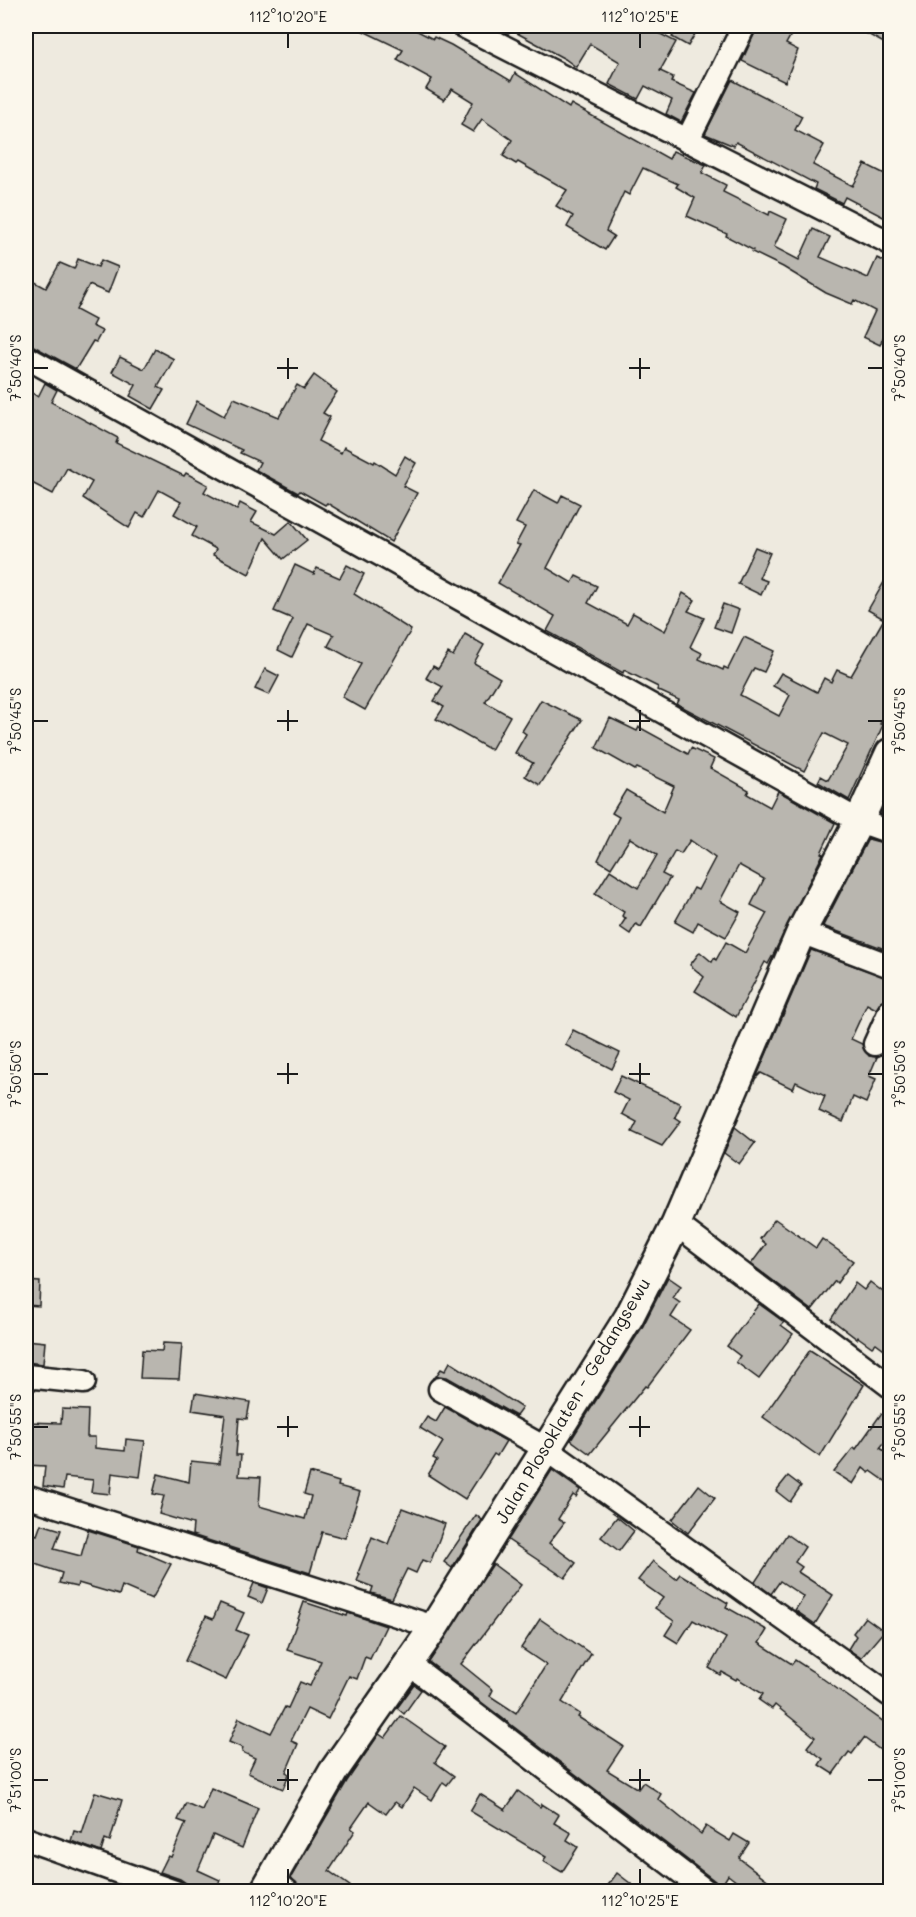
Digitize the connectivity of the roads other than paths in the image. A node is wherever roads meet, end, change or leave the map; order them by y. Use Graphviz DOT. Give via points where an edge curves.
graph roads {
  1 [pos="463,26"];
  2 [pos="744,26"];
  3 [pos="687,141"];
  4 [pos="891,243"];
  5 [pos="26,357"];
  6 [pos="891,753"];
  7 [pos="859,821"];
  8 [pos="891,832"];
  9 [pos="801,932"];
  10 [pos="891,966"];
  11 [pos="891,1011"];
  12 [pos="875,1044"];
  13 [pos="676,1224"];
  14 [pos="26,1376"];
  15 [pos="84,1382"];
  16 [pos="891,1386"];
  17 [pos="440,1389"];
  18 [pos="545,1448"];
  19 [pos="26,1496"];
  20 [pos="434,1627"];
  21 [pos="408,1664"];
  22 [pos="891,1695"];
  23 [pos="26,1839"];
  24 [pos="275,1887"];
  25 [pos="175,1892"];
  26 [pos="707,1892"];
  1 -- 3 [label="street"];
  2 -- 3 [label="street"];
  3 -- 4 [label="street"];
  5 -- 7 [label="street"];
  6 -- 7 [label="main road, Jalan Plosoklaten - Gedangsewu"];
  7 -- 8 [label="street"];
  7 -- 9 [label="main road, Jalan Plosoklaten - Gedangsewu"];
  9 -- 10 [label="street"];
  9 -- 13 [label="main road, Jalan Plosoklaten - Gedangsewu"];
  11 -- 12 [label="street"];
  13 -- 16 [label="street"];
  13 -- 18 [label="main road, Jalan Plosoklaten - Gedangsewu" via="629,1317"];
  14 -- 15 [label="street"];
  17 -- 18 [label="street"];
  18 -- 20 [label="main road, Jalan Plosoklaten - Gedangsewu"];
  18 -- 22 [label="street"];
  19 -- 20 [label="street"];
  20 -- 21 [label="main road, Jalan Plosoklaten - Gedangsewu"];
  21 -- 24 [label="main road, Jalan Plosoklaten - Gedangsewu" via="333,1772"];
  21 -- 26 [label="street"];
  23 -- 25 [label="street"];
}
